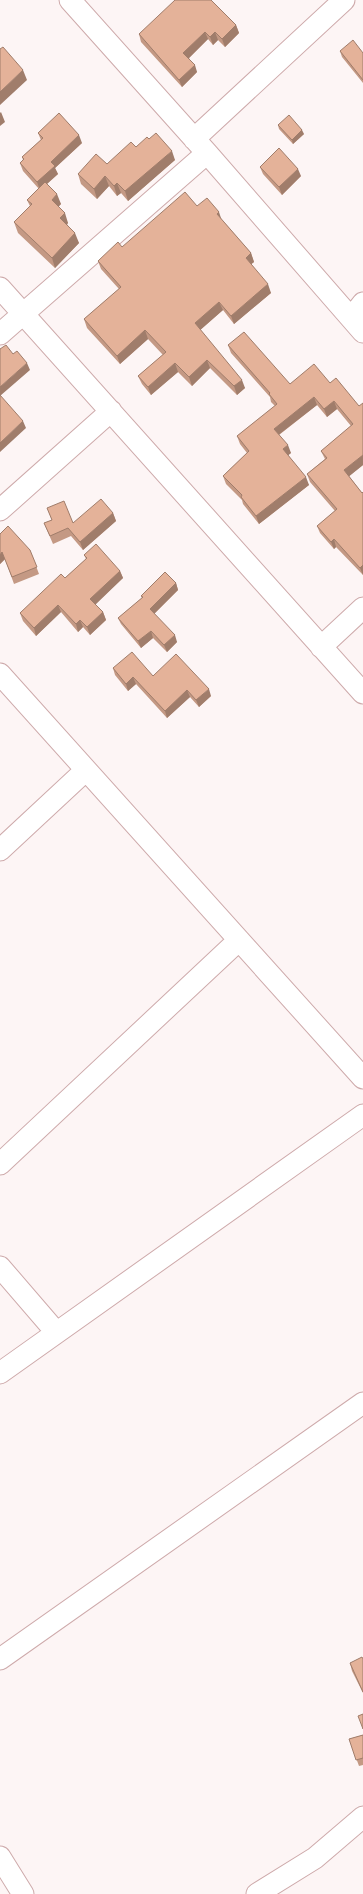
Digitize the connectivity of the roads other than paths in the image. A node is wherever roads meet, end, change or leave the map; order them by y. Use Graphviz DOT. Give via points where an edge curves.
graph roads {
  1 [pos="70,0"];
  2 [pos="344,0"];
  3 [pos="200,146"];
  4 [pos="0,288"];
  5 [pos="24,313"];
  6 [pos="359,318"];
  7 [pos="0,334"];
  8 [pos="111,411"];
  9 [pos="0,510"];
  10 [pos="363,608"];
  11 [pos="322,647"];
  12 [pos="0,674"];
  13 [pos="363,693"];
  14 [pos="86,770"];
  15 [pos="0,850"];
  16 [pos="239,940"];
  17 [pos="363,1078"];
  18 [pos="363,1115"];
  19 [pos="0,1164"];
  20 [pos="0,1267"];
  21 [pos="56,1332"];
  22 [pos="0,1373"];
  23 [pos="363,1404"];
  24 [pos="0,1659"];
  25 [pos="363,1817"];
  26 [pos="0,1857"];
  27 [pos="23,1894"];
  28 [pos="257,1894"];
  1 -- 3 [label="street"];
  2 -- 3 [label="street"];
  3 -- 5 [label="street"];
  3 -- 6 [label="street"];
  4 -- 5 [label="street"];
  5 -- 7 [label="street"];
  5 -- 8 [label="street"];
  8 -- 9 [label="street"];
  8 -- 11 [label="street"];
  10 -- 11 [label="street"];
  11 -- 13 [label="street"];
  12 -- 14 [label="street"];
  14 -- 15 [label="street"];
  14 -- 16 [label="street"];
  16 -- 17 [label="street"];
  16 -- 19 [label="street"];
  18 -- 21 [label="street"];
  20 -- 21 [label="street"];
  21 -- 22 [label="street"];
  23 -- 24 [label="street"];
  25 -- 28 [label="street" via="315,1858"];
  26 -- 27 [label="street"];
}
